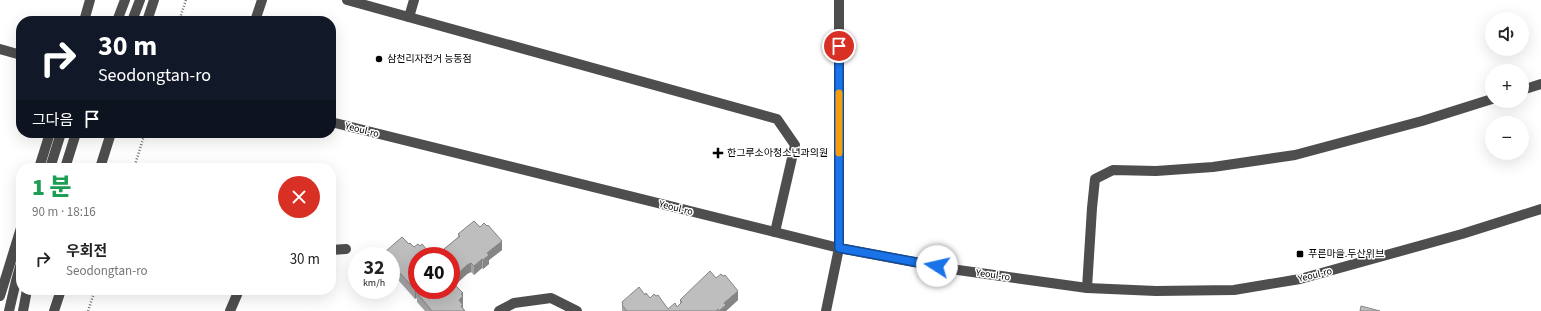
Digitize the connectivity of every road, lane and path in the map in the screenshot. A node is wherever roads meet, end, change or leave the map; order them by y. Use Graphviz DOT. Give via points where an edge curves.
graph roads {
  1 [pos="90,0"];
  2 [pos="125,0"];
  3 [pos="140,0"];
  4 [pos="154,0"];
  5 [pos="186,0"];
  6 [pos="262,0"];
  7 [pos="347,0"];
  8 [pos="414,0"];
  9 [pos="839,0"];
  10 [pos="85,16"];
  11 [pos="119,16"];
  12 [pos="134,16"];
  13 [pos="149,16"];
  14 [pos="181,16"];
  15 [pos="257,16"];
  16 [pos="409,17"];
  17 [pos="0,49"];
  18 [pos="16,54"];
  19 [pos="1541,84"];
  20 [pos="1529,88"];
  21 [pos="1485,101"];
  22 [pos="336,123"];
  23 [pos="48,138"];
  24 [pos="59,138"];
  25 [pos="74,138"];
  26 [pos="109,138"];
  27 [pos="145,138"];
  28 [pos="41,163"];
  29 [pos="52,163"];
  30 [pos="67,163"];
  31 [pos="102,163"];
  32 [pos="136,163"];
  33 [pos="1541,209"];
  34 [pos="775,232"];
  35 [pos="16,244"];
  36 [pos="839,248"];
  37 [pos="346,249"];
  38 [pos="336,250"];
  39 [pos="16,283"];
  40 [pos="1087,288"];
  41 [pos="26,295"];
  42 [pos="59,295"];
  43 [pos="93,295"];
  44 [pos="237,295"];
  45 [pos="0,296"];
  46 [pos="9,311"];
  47 [pos="23,311"];
  48 [pos="54,311"];
  49 [pos="88,311"];
  50 [pos="230,311"];
  51 [pos="499,311"];
  52 [pos="577,311"];
  53 [pos="826,311"];
  1 -- 10 [label="street"];
  2 -- 11 [label="street"];
  3 -- 12 [label="street"];
  4 -- 13 [label="street"];
  5 -- 14 [label="path"];
  6 -- 15 [label="street"];
  7 -- 16 [label="street"];
  8 -- 16 [label="street"];
  9 -- 36 [label="street"];
  16 -- 34 [label="street" via="777,118 795,145"];
  17 -- 18 [label="street"];
  19 -- 20 [label="street"];
  21 -- 40 [label="street" via="1295,155 1213,167 1156,171 1113,170 1095,179"];
  22 -- 34 [label="street, Yeoul-ro"];
  23 -- 28 [label="street"];
  24 -- 29 [label="street"];
  25 -- 30 [label="street"];
  26 -- 31 [label="street"];
  27 -- 32 [label="path"];
  33 -- 40 [label="street, Yeoul-ro" via="1300,279 1234,290 1156,292"];
  34 -- 36 [label="street, Yeoul-ro"];
  35 -- 45 [label="street"];
  36 -- 40 [label="street, Yeoul-ro"];
  36 -- 53 [label="street"];
  37 -- 38 [label="street"];
  39 -- 46 [label="street"];
  41 -- 47 [label="street"];
  42 -- 48 [label="street"];
  43 -- 49 [label="path"];
  44 -- 50 [label="street"];
  51 -- 52 [label="street" via="514,303 551,298"];
}
